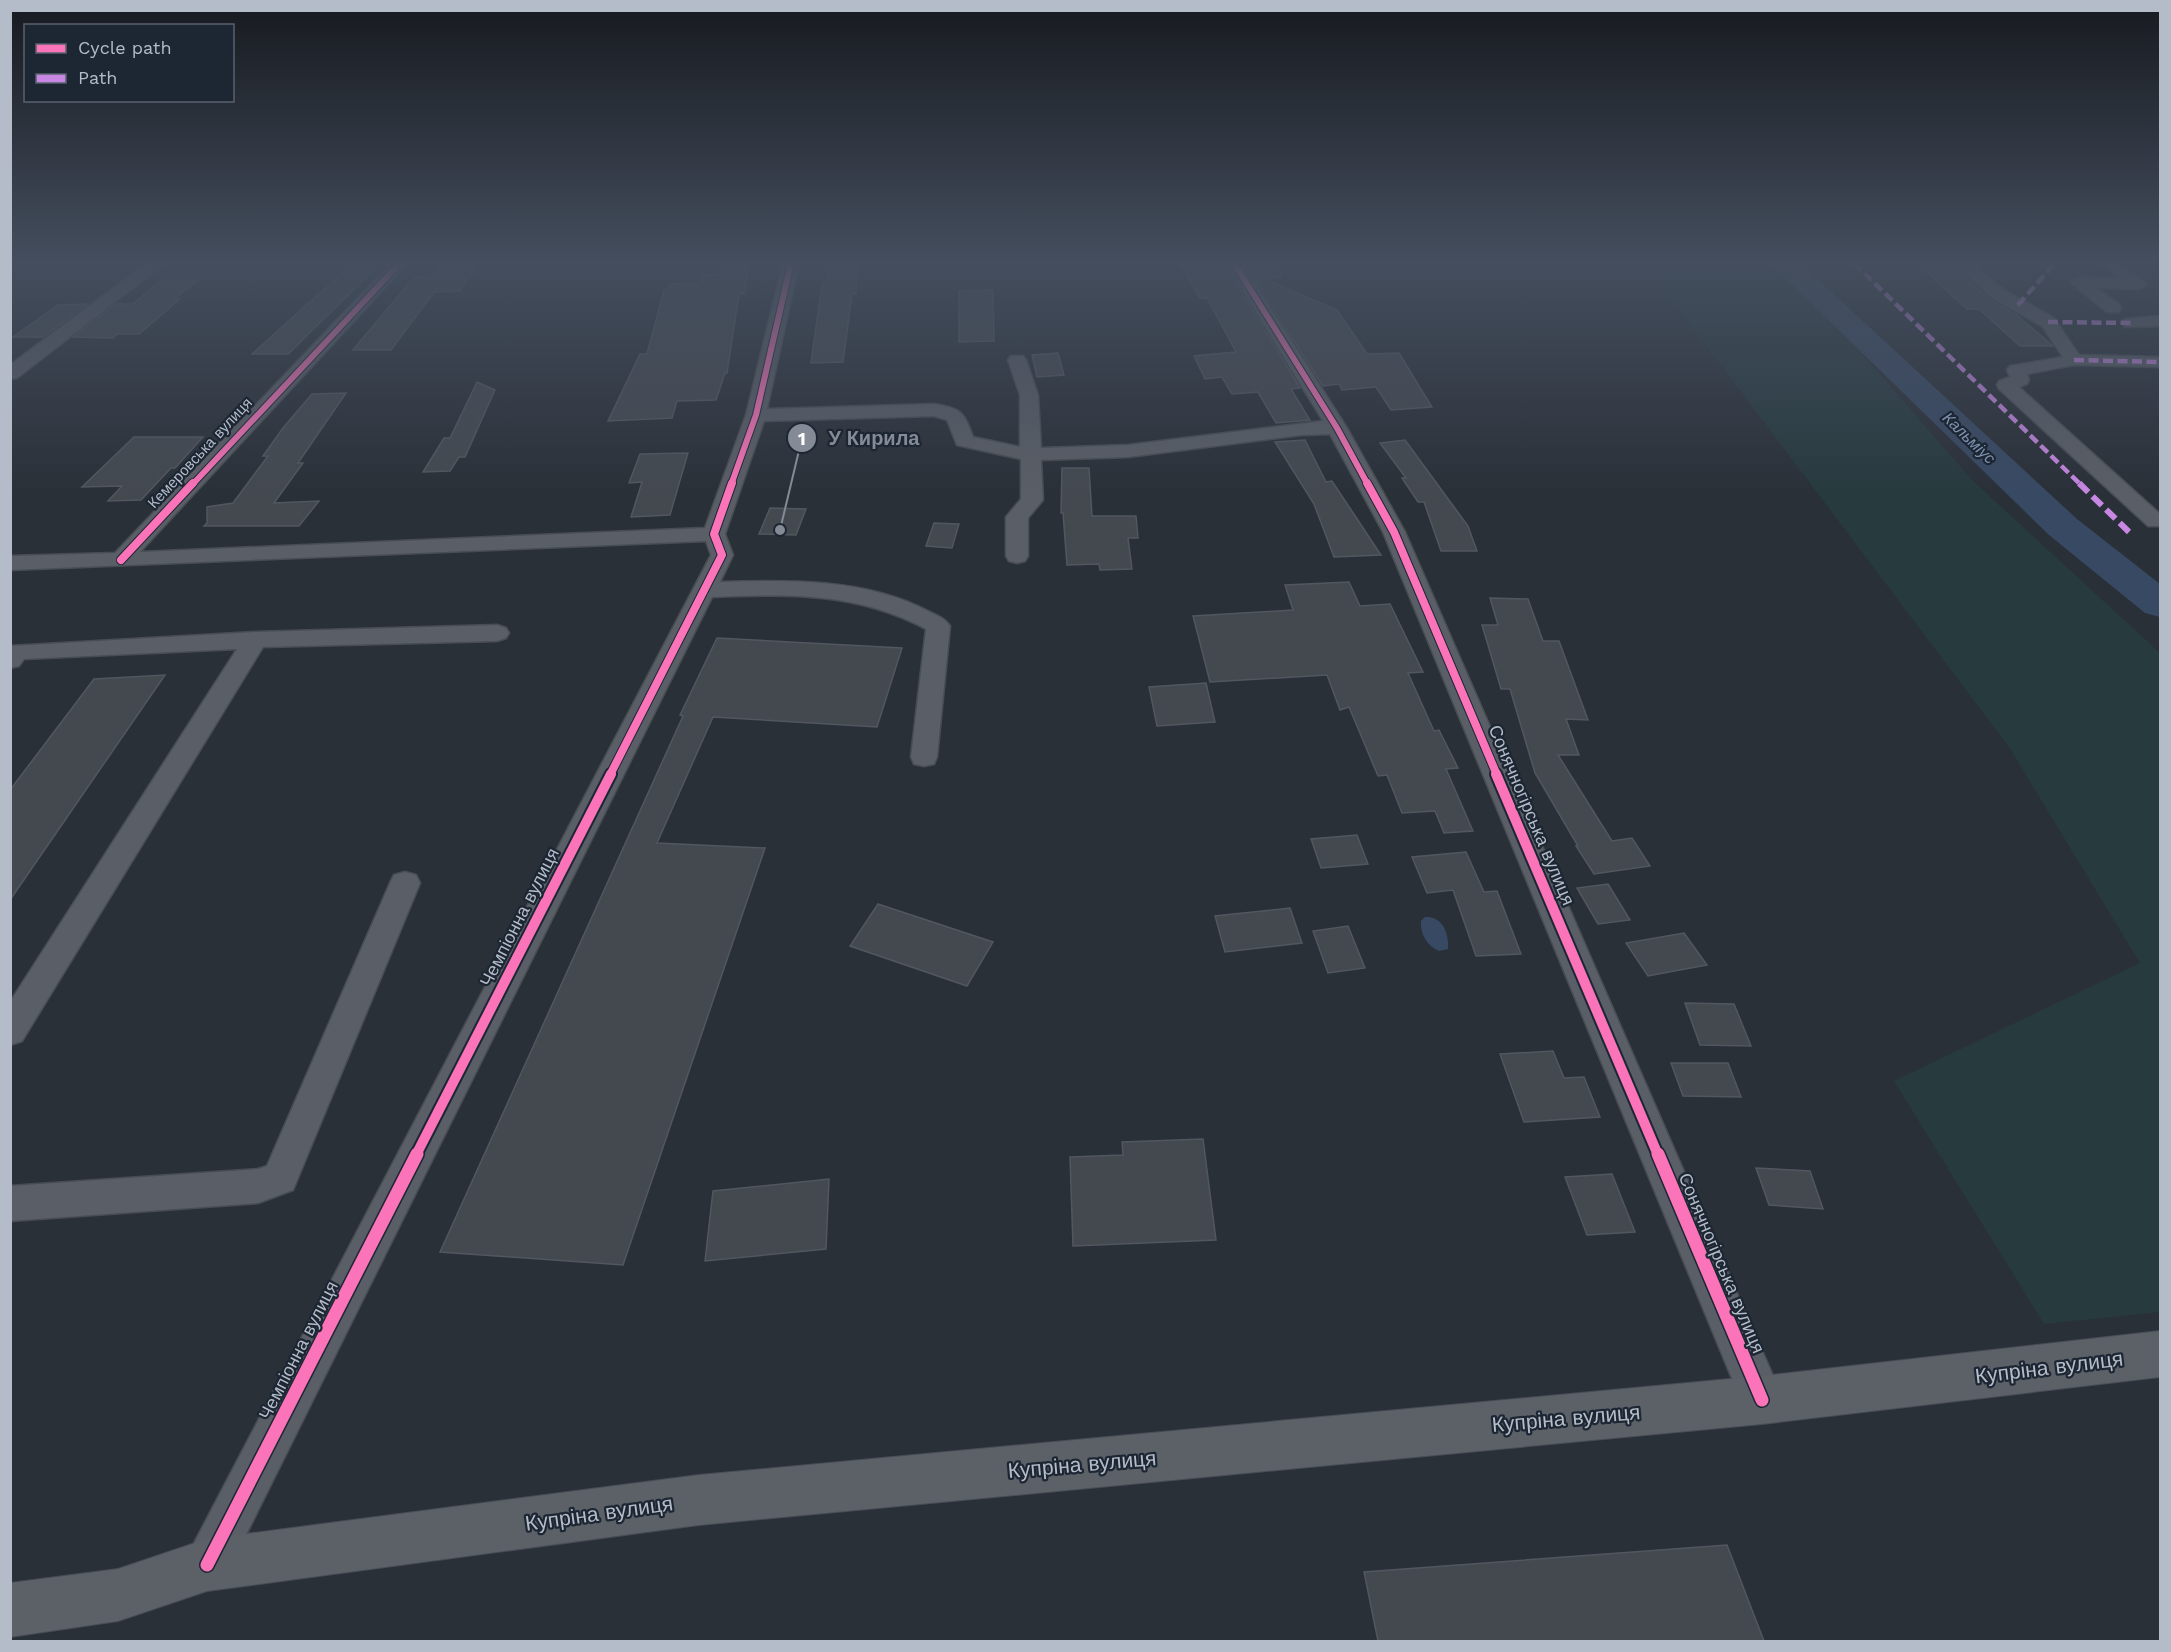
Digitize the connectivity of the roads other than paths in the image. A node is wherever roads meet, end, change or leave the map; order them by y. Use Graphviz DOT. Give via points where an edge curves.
graph roads {
  1 [pos="55,340"];
  2 [pos="328,340"];
  3 [pos="773,340"];
  4 [pos="1282,340"];
  5 [pos="2060,340"];
  6 [pos="1017,360"];
  7 [pos="2074,360"];
  8 [pos="2160,362"];
  9 [pos="10,374"];
  10 [pos="756,415"];
  11 [pos="1337,428"];
  12 [pos="1030,452"];
  13 [pos="2156,521"];
  14 [pos="714,534"];
  15 [pos="1017,556"];
  16 [pos="121,560"];
  17 [pos="10,562"];
  18 [pos="705,590"];
  19 [pos="497,633"];
  20 [pos="255,640"];
  21 [pos="10,660"];
  22 [pos="924,757"];
  23 [pos="405,883"];
  24 [pos="10,1031"];
  25 [pos="10,1204"];
  26 [pos="2160,1354"];
  27 [pos="1762,1400"];
  28 [pos="207,1565"];
  29 [pos="10,1610"];
  1 -- 9 [label="street"];
  2 -- 16 [label="street, Кемеровська вулиця"];
  3 -- 10 [label="street, Чемпіонна вулиця"];
  4 -- 11 [label="street, Сонячногірська вулиця"];
  5 -- 7 [label="street"];
  6 -- 12 [label="street" via="1029,395"];
  7 -- 8 [label="street"];
  7 -- 13 [label="street" via="2016,370 2020,380 2006,385"];
  10 -- 12 [label="street" via="934,410 956,417 964,441"];
  10 -- 14 [label="street, Чемпіонна вулиця"];
  11 -- 12 [label="street" via="1318,427 1095,454"];
  11 -- 27 [label="street, Сонячногірська вулиця" via="1394,532"];
  12 -- 15 [label="street" via="1032,500 1017,518"];
  14 -- 16 [label="street"];
  14 -- 18 [label="street, Чемпіонна вулиця" via="722,555"];
  16 -- 17 [label="street"];
  18 -- 22 [label="street" via="788,587 854,593 915,611 938,626"];
  18 -- 28 [label="street, Чемпіонна вулиця"];
  19 -- 20 [label="street"];
  20 -- 21 [label="street" via="17,652"];
  20 -- 24 [label="street"];
  23 -- 25 [label="street" via="280,1178 258,1186"];
  26 -- 27 [label="main road, Купріна вулиця"];
  27 -- 28 [label="main road, Купріна вулиця" via="699,1500"];
  28 -- 29 [label="main road, Купріна вулиця" via="118,1595"];
}
